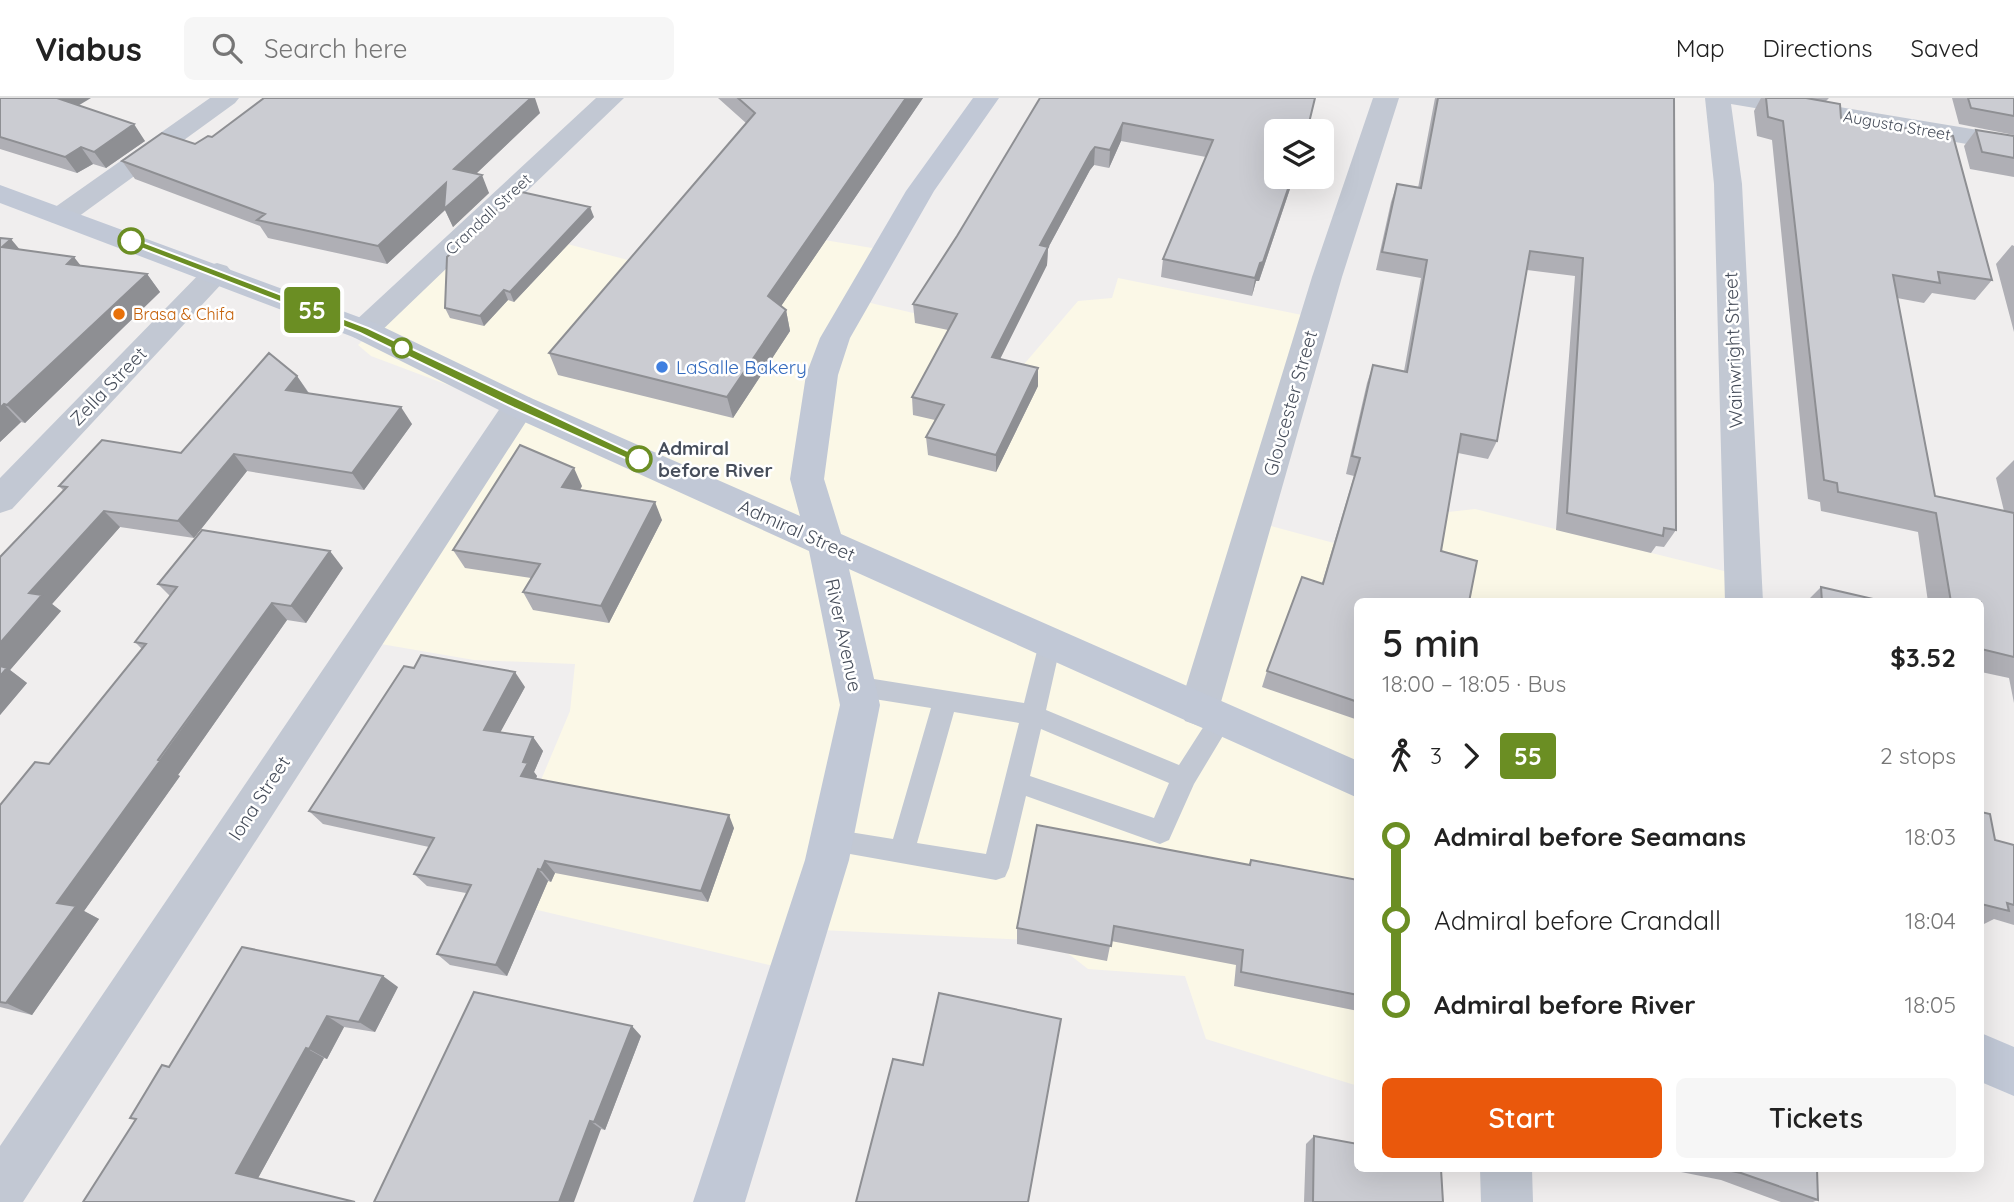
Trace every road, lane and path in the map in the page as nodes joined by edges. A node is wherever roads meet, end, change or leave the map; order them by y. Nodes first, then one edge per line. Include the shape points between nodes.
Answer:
1 (226, 98) edge
2 (611, 98) edge
3 (986, 98) edge
4 (1386, 98) edge
5 (1717, 98) edge
6 (1739, 98) edge
7 (2014, 144) edge
8 (0, 193) edge
9 (61, 216) junction
10 (217, 272) junction
11 (364, 330) junction
12 (519, 406) junction
13 (0, 500) edge
14 (825, 542) junction
15 (1744, 598) edge
16 (1050, 643) junction
17 (855, 686) junction
18 (945, 701) junction
19 (1210, 714) junction
20 (1033, 715) junction
21 (1184, 778) junction
22 (1354, 778) edge
23 (1017, 782) junction
24 (831, 841) junction
25 (902, 853) junction
26 (1984, 1058) edge
27 (2014, 1072) edge
28 (1506, 1172) edge
29 (0, 1191) edge
30 (719, 1202) edge
31 (1507, 1202) edge

1 - 9 street
2 - 11 street, Crandall Street
3 - 14 main road, River Avenue via 920,191 835,338 822,375 807,479
4 - 19 street, Gloucester Street via 1327,277
5 - 15 street, Wainwright Street via 1728,184
6 - 7 street, Augusta Street
8 - 9 main road, Admiral Street
9 - 10 main road, Admiral Street
10 - 11 main road, Admiral Street
10 - 13 street, Zella Street
11 - 12 main road, Admiral Street
12 - 14 main road, Admiral Street
12 - 29 street, Iona Street
14 - 16 main road, Admiral Street
14 - 17 main road, River Avenue
16 - 19 main road, Admiral Street
16 - 20 lane
17 - 18 lane
17 - 24 main road, River Avenue via 860,705
18 - 20 lane
18 - 25 lane
19 - 21 lane
19 - 22 main road, Admiral Street
20 - 21 lane
20 - 23 lane
21 - 23 lane via 1160,832
23 - 25 lane via 996,868
24 - 25 lane
24 - 30 main road, River Avenue
26 - 27 main road
28 - 31 street

